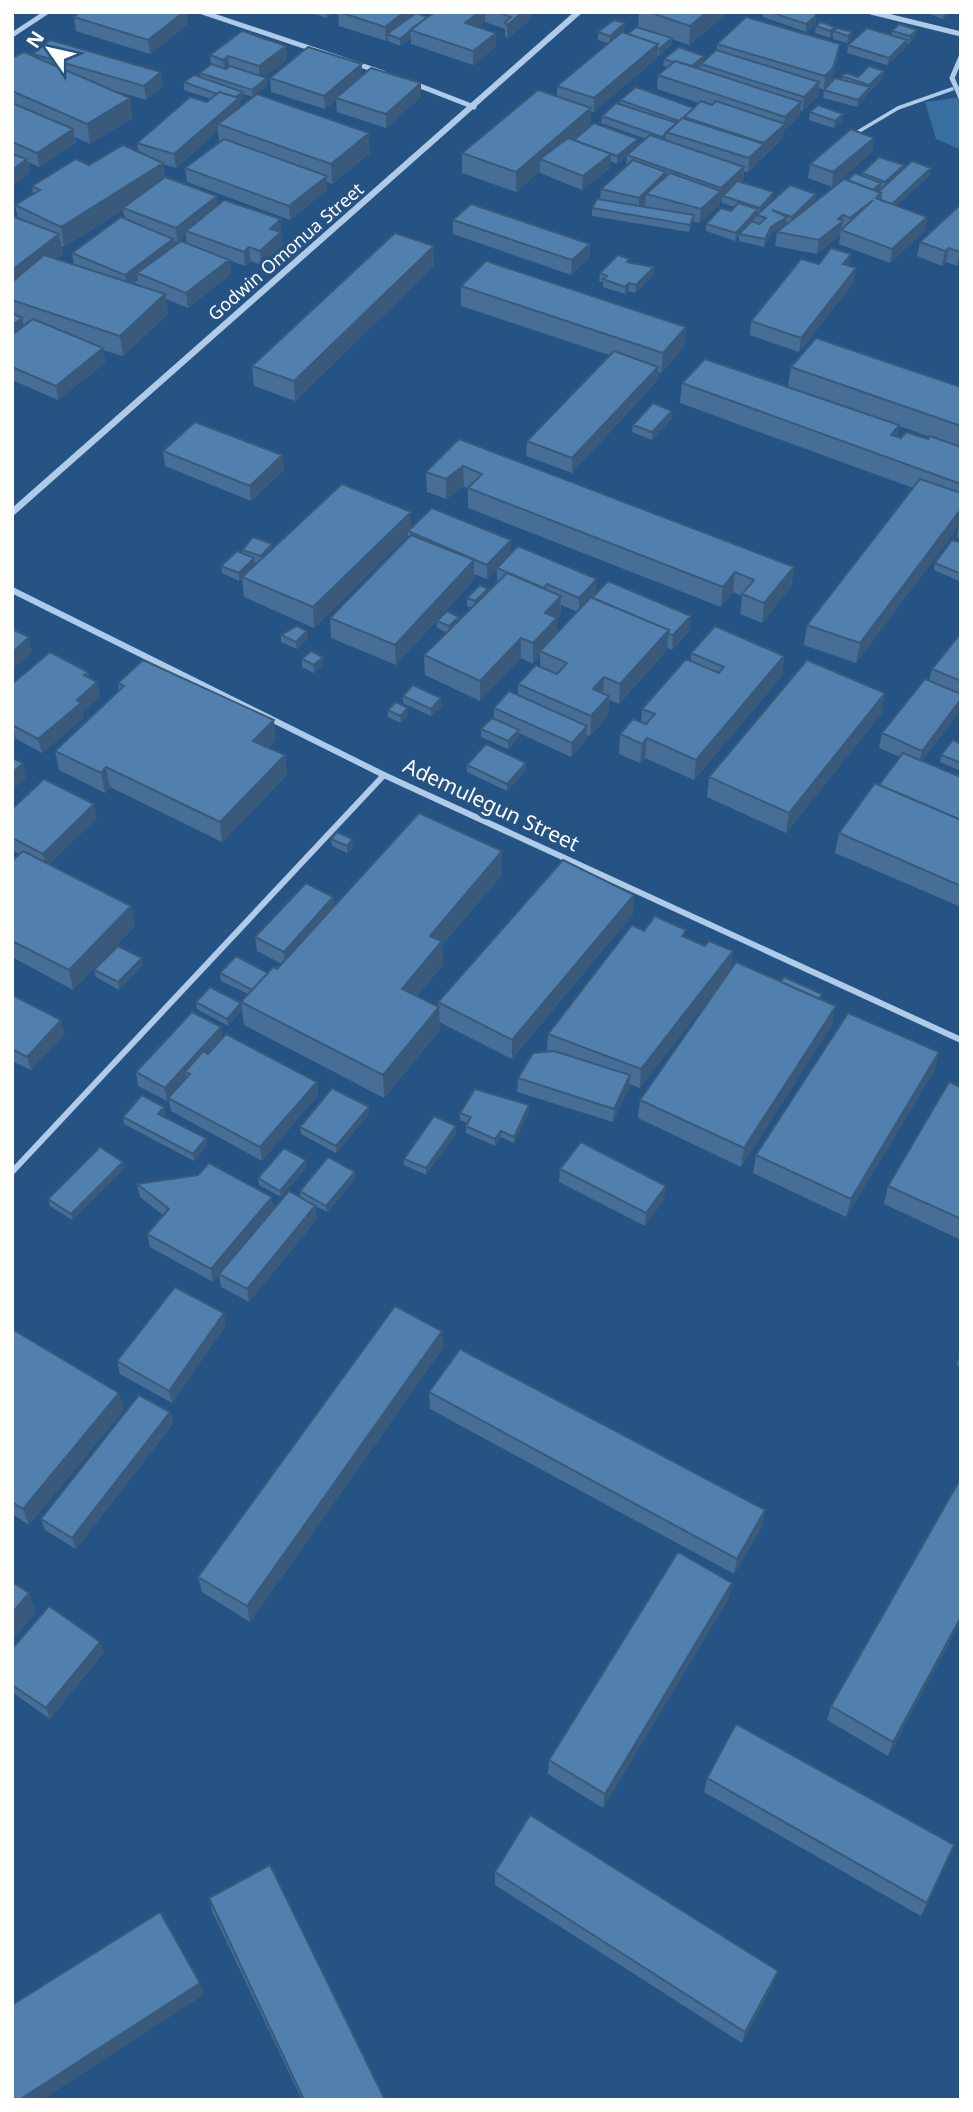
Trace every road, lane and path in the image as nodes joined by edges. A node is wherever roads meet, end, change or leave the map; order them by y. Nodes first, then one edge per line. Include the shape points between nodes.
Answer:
1 (47, 12) edge
2 (202, 12) edge
3 (579, 12) edge
4 (871, 12) edge
5 (961, 34) edge
6 (12, 35) edge
7 (961, 57) edge
8 (388, 74) edge
9 (412, 83) edge
10 (952, 89) junction
11 (961, 98) edge
12 (474, 107) junction
13 (847, 139) edge
14 (12, 514) edge
15 (12, 590) edge
16 (384, 775) junction
17 (961, 1040) edge
18 (12, 1172) edge

1 - 6 street
2 - 8 street
3 - 12 street, Godwin Omonua Street
4 - 5 street
7 - 10 street via 950,76
9 - 12 street
10 - 11 street
10 - 13 lane via 877,117
12 - 14 street, Godwin Omonua Street
15 - 16 street, Ademulegun Street
16 - 17 street, Ademulegun Street
16 - 18 street

